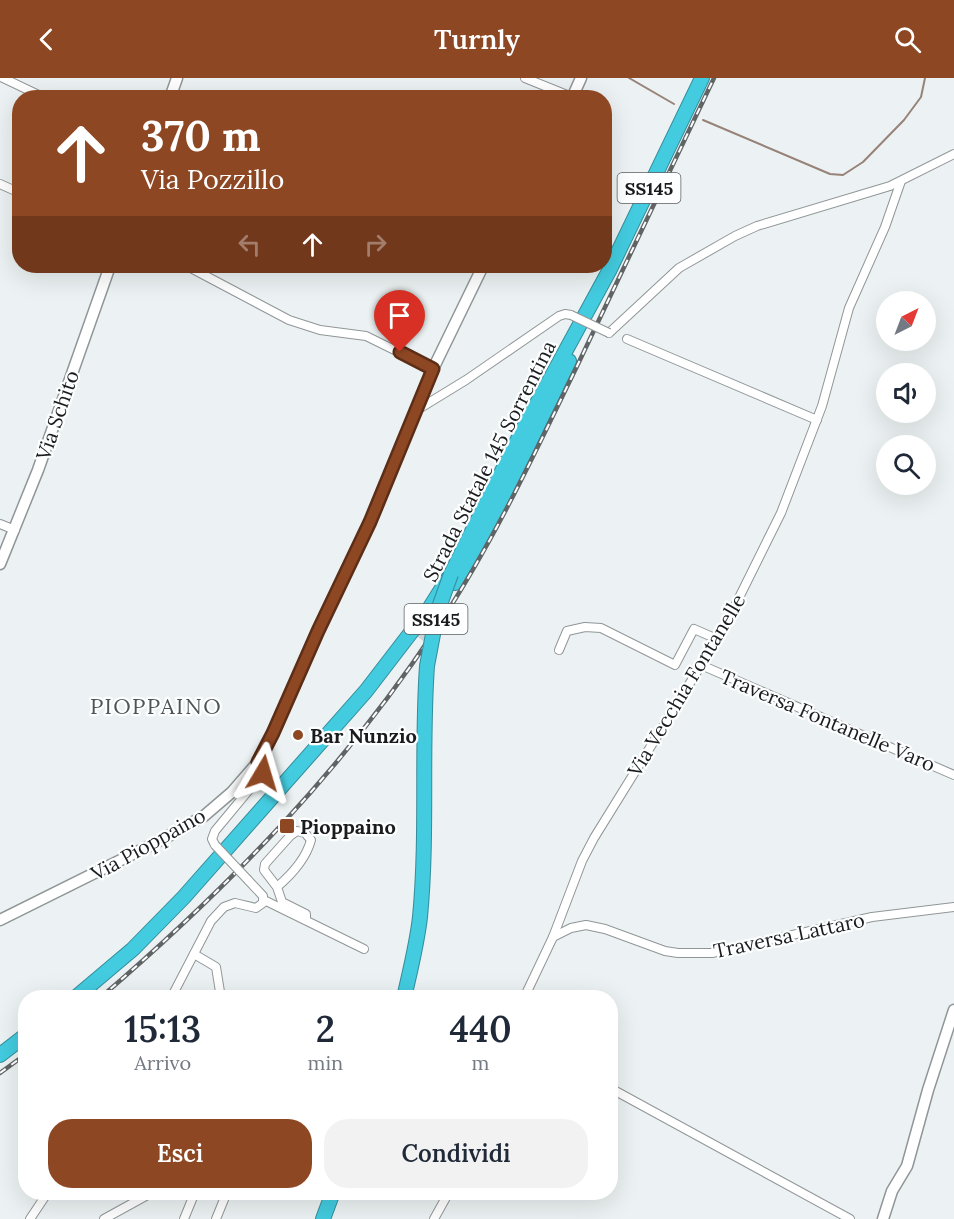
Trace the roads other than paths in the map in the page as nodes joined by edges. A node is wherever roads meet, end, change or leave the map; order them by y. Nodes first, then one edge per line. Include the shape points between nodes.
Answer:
1 (3, 78) edge
2 (525, 78) edge
3 (702, 78) edge
4 (28, 90) edge
5 (555, 90) edge
6 (954, 154) edge
7 (901, 181) junction
8 (612, 263) edge
9 (107, 273) edge
10 (200, 273) edge
11 (480, 273) edge
12 (607, 273) edge
13 (595, 298) junction
14 (627, 339) dead end
15 (433, 369) junction
16 (417, 410) junction
17 (817, 420) junction
18 (0, 524) edge
19 (15, 530) junction
20 (0, 564) edge
21 (453, 578) junction
22 (418, 637) tunnel mouth
23 (717, 639) junction
24 (559, 650) dead end
25 (701, 665) junction
26 (258, 762) junction
27 (954, 775) edge
28 (273, 796) junction
29 (277, 887) junction
30 (264, 900) junction
31 (954, 907) edge
32 (0, 920) edge
33 (306, 920) junction
34 (553, 937) junction
35 (364, 949) dead end
36 (194, 954) junction
37 (85, 990) edge
38 (175, 990) edge
39 (220, 990) edge
40 (406, 990) edge
41 (528, 990) edge
42 (954, 1011) edge
43 (18, 1041) edge
44 (0, 1055) edge
45 (618, 1092) edge
46 (43, 1200) edge
47 (138, 1200) edge
48 (192, 1200) edge
49 (224, 1200) edge
50 (330, 1200) edge
51 (445, 1200) edge
52 (30, 1219) edge
53 (104, 1219) edge
54 (184, 1219) edge
55 (216, 1219) edge
56 (323, 1219) edge
57 (434, 1219) edge
58 (850, 1219) edge
59 (883, 1219) edge

1 - 4 street
2 - 5 street
3 - 8 highway, Strada Statale 145 Sorrentina / SS145
6 - 7 street
7 - 16 street, bridge via 735,236 679,268 609,333 572,315 559,316
7 - 17 street, Via Vecchia Fontanelle via 849,308
9 - 19 main road, Via Schito
10 - 15 street via 289,320 320,330 366,336
11 - 15 main road, Via Pioppaino
12 - 13 highway, Strada Statale 145 Sorrentina / SS145
13 - 21 highway, Strada Statale 145 Sorrentina / SS145 via 477,520
13 - 21 highway via 580,339 483,537
14 - 17 street
15 - 16 main road, Via Pioppaino
16 - 26 main road, Via Pioppaino via 370,522
17 - 23 street, Via Vecchia Fontanelle via 781,513
18 - 19 street
19 - 20 main road, Via Schito
21 - 28 highway, bridge via 388,664
21 - 40 highway, Strada Statale 145 Sorrentina / SS145, bridge via 437,613 427,666 420,920
22 - 28 highway via 332,742
23 - 24 street via 694,629 675,665 597,627 567,631
23 - 25 street, Via Vecchia Fontanelle
25 - 27 street, Traversa Fontanelle Varo
25 - 34 street, Via Vecchia Fontanelle via 594,838
26 - 30 street, bridge via 263,773 212,839
26 - 32 main road, Via Pioppaino via 204,816
28 - 37 highway via 161,923
29 - 29 street via 309,848 311,840 305,833 297,831 290,836 265,864 264,870
29 - 33 street via 282,902 306,914
30 - 33 street
30 - 36 street via 256,908 236,903 224,907 211,921
31 - 34 street, Traversa Lattaro via 872,917 712,953 665,951 586,925
33 - 35 street
34 - 41 street
36 - 38 street
36 - 39 street via 216,966
42 - 59 main road via 907,1166 892,1191
43 - 44 highway
45 - 58 street
46 - 52 street
47 - 53 street
48 - 54 street
49 - 55 street
50 - 56 highway
51 - 57 street

